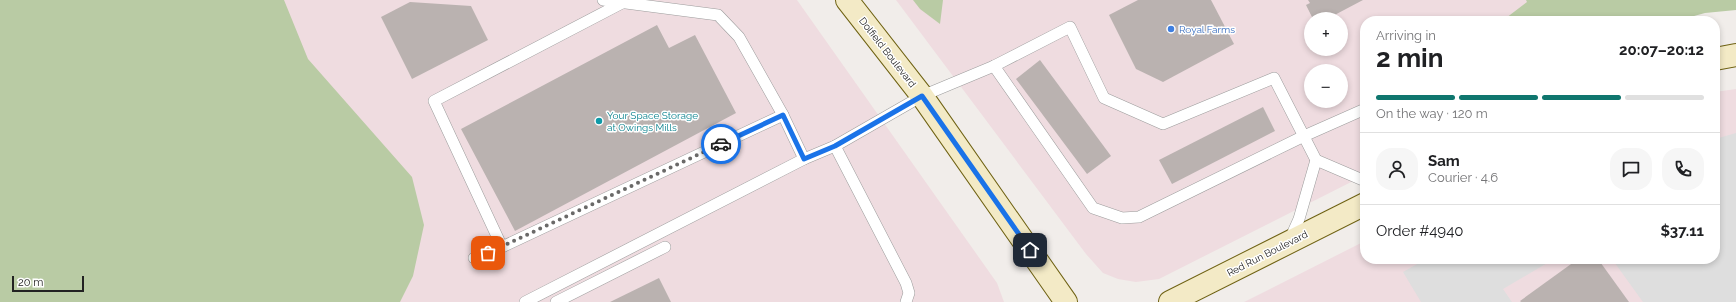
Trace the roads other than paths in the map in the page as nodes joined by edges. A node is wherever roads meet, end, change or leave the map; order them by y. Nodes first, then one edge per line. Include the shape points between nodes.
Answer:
1 (603, 0) edge
2 (847, 0) edge
3 (622, 2) junction
4 (1736, 55) edge
5 (1720, 57) edge
6 (994, 66) junction
7 (922, 96) junction
8 (1360, 111) edge
9 (783, 115) junction
10 (1304, 136) junction
11 (835, 146) junction
12 (804, 159) junction
13 (1316, 160) junction
14 (1360, 179) edge
15 (1360, 206) edge
16 (1289, 241) junction
17 (502, 247) junction
18 (665, 247) dead end
19 (474, 258) dead end
20 (525, 302) edge
21 (556, 302) edge
22 (906, 302) edge
23 (1066, 302) edge
24 (1170, 302) edge

1 - 3 lane
2 - 7 main road, Dolfield Boulevard
3 - 9 lane via 718,16 739,37
3 - 17 lane via 434,100
4 - 5 main road
6 - 7 lane
6 - 10 lane via 1093,208 1122,218 1139,217
6 - 10 lane via 1070,27 1104,98 1163,124 1274,78
7 - 11 lane
7 - 23 main road, Dolfield Boulevard
8 - 10 lane
9 - 12 lane
9 - 17 lane
10 - 13 lane
11 - 12 lane
11 - 22 lane via 906,283 909,293
12 - 20 lane
13 - 14 lane
13 - 16 lane via 1299,219
15 - 16 main road, Red Run Boulevard
16 - 24 main road, Red Run Boulevard
17 - 19 lane
18 - 21 lane

